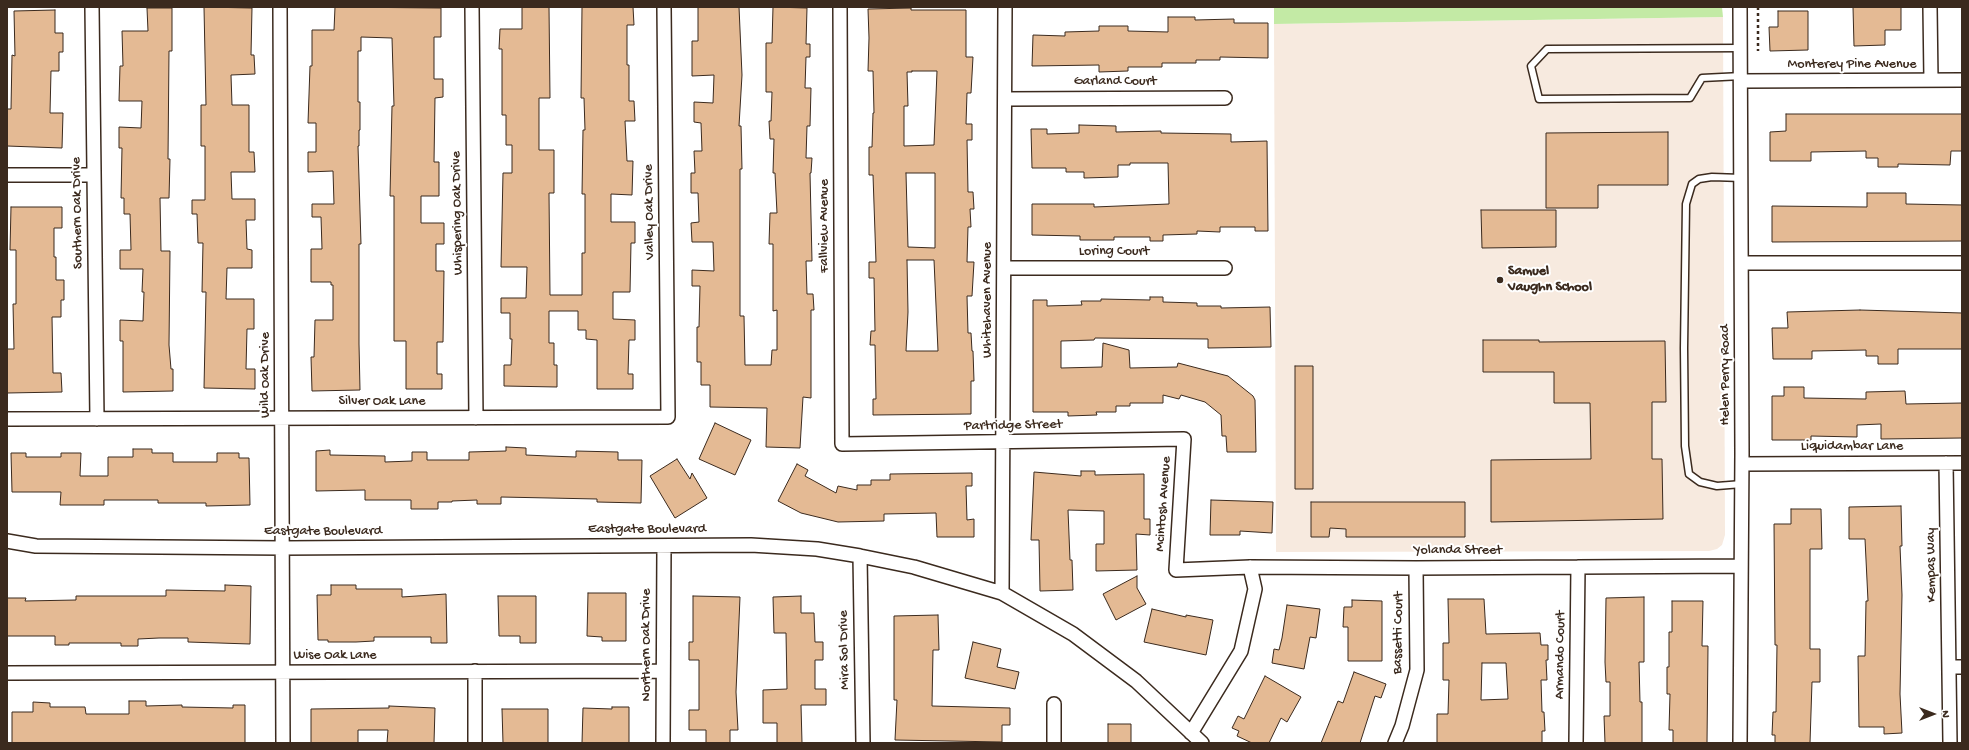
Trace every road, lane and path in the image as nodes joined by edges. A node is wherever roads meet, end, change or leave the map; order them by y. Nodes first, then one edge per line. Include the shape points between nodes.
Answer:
1 (92, 7) edge
2 (280, 7) edge
3 (472, 7) edge
4 (664, 7) edge
5 (840, 7) edge
6 (1005, 7) edge
7 (1740, 7) edge
8 (1758, 7) edge
9 (1930, 7) edge
10 (1741, 48) junction
11 (1758, 51) dead end
12 (1742, 79) junction
13 (1931, 80) junction
14 (1962, 80) edge
15 (1225, 98) dead end
16 (1005, 99) junction
17 (94, 175) junction
18 (7, 176) edge
19 (1742, 178) junction
20 (1742, 263) junction
21 (1962, 263) edge
22 (1004, 268) junction
23 (1225, 268) dead end
24 (668, 417) joint
25 (282, 418) junction
26 (476, 418) junction
27 (7, 419) edge
28 (96, 419) junction
29 (1184, 439) joint
30 (1003, 442) junction
31 (842, 444) joint
32 (1946, 463) junction
33 (1962, 463) edge
34 (1742, 464) junction
35 (1742, 484) junction
36 (7, 541) edge
37 (36, 546) junction
38 (664, 546) junction
39 (283, 548) junction
40 (7, 550) edge
41 (860, 556) junction
42 (1740, 566) junction
43 (1250, 567) junction
44 (1578, 567) junction
45 (1416, 568) junction
46 (1176, 570) joint
47 (1002, 593) junction
48 (1949, 667) junction
49 (1962, 667) edge
50 (475, 671) junction
51 (662, 671) junction
52 (283, 672) junction
53 (7, 673) edge
54 (1054, 704) dead end
55 (1191, 733) junction
56 (283, 743) edge
57 (475, 743) edge
58 (663, 743) edge
59 (863, 743) edge
60 (1054, 743) edge
61 (1202, 743) edge
62 (1395, 743) edge
63 (1576, 743) edge
64 (1740, 743) edge
65 (1950, 743) edge

1 - 17 street, Southern Oak Drive
2 - 25 street, Wild Oak Drive
3 - 26 street, Whispering Oak Drive
4 - 24 street, Valley Oak Drive
5 - 31 street, Fallview Avenue
6 - 16 street, Whitehaven Avenue
7 - 10 street, Helen Perry Road
8 - 11 path
9 - 13 street
10 - 12 street, Helen Perry Road
10 - 12 lane via 1547,49 1532,66 1539,99 1690,98 1702,78
12 - 13 street, Monterey Pine Avenue
12 - 19 street, Helen Perry Road
13 - 14 street, Monterey Pine Avenue
15 - 16 street, Garland Court
16 - 22 street, Whitehaven Avenue
17 - 18 street
17 - 28 street, Southern Oak Drive
19 - 20 street, Helen Perry Road
19 - 35 lane via 1712,177 1699,179 1692,184 1686,204 1684,348 1685,446 1690,474 1700,482 1717,486
20 - 21 street
20 - 34 street, Helen Perry Road
22 - 23 street, Loring Court
22 - 30 street, Whitehaven Avenue
24 - 26 street, Silver Oak Lane
25 - 26 street, Silver Oak Lane
25 - 28 street, Silver Oak Lane
25 - 39 street, Wild Oak Drive
27 - 28 street, Silver Oak Lane
29 - 30 street, Partridge Street
29 - 46 street, Mcintosh Avenue
30 - 31 street, Partridge Street
30 - 47 street, Whitehaven Avenue
32 - 33 street, Liquidambar Lane
32 - 34 street, Liquidambar Lane
32 - 48 street, Kempas Way
34 - 35 street, Helen Perry Road
35 - 42 street, Helen Perry Road
36 - 37 street, Eastgate Boulevard
37 - 39 street, Eastgate Boulevard
37 - 40 street, Eastgate Boulevard
38 - 39 street, Eastgate Boulevard
38 - 41 street, Eastgate Boulevard via 777,546
38 - 51 street, Northern Oak Drive
39 - 52 street, Wild Oak Drive
41 - 47 street, Eastgate Boulevard via 914,567
41 - 59 street, Mira Sol Drive
42 - 44 street, Yolanda Street
42 - 64 street, Helen Perry Road
43 - 45 street, Yolanda Street
43 - 46 street, Yolanda Street
43 - 55 street via 1255,589 1241,651
44 - 45 street, Yolanda Street
44 - 63 street, Armando Court
45 - 62 street, Bassetti Court via 1417,670
47 - 55 street, Eastgate Boulevard via 1073,634 1130,676
48 - 49 street
48 - 65 street, Kempas Way
50 - 51 street, Wise Oak Lane
50 - 52 street, Wise Oak Lane
50 - 57 street
51 - 58 street, Northern Oak Drive
52 - 53 street, Wise Oak Lane
52 - 56 street, Wild Oak Drive
54 - 60 street
55 - 61 street, Eastgate Boulevard

